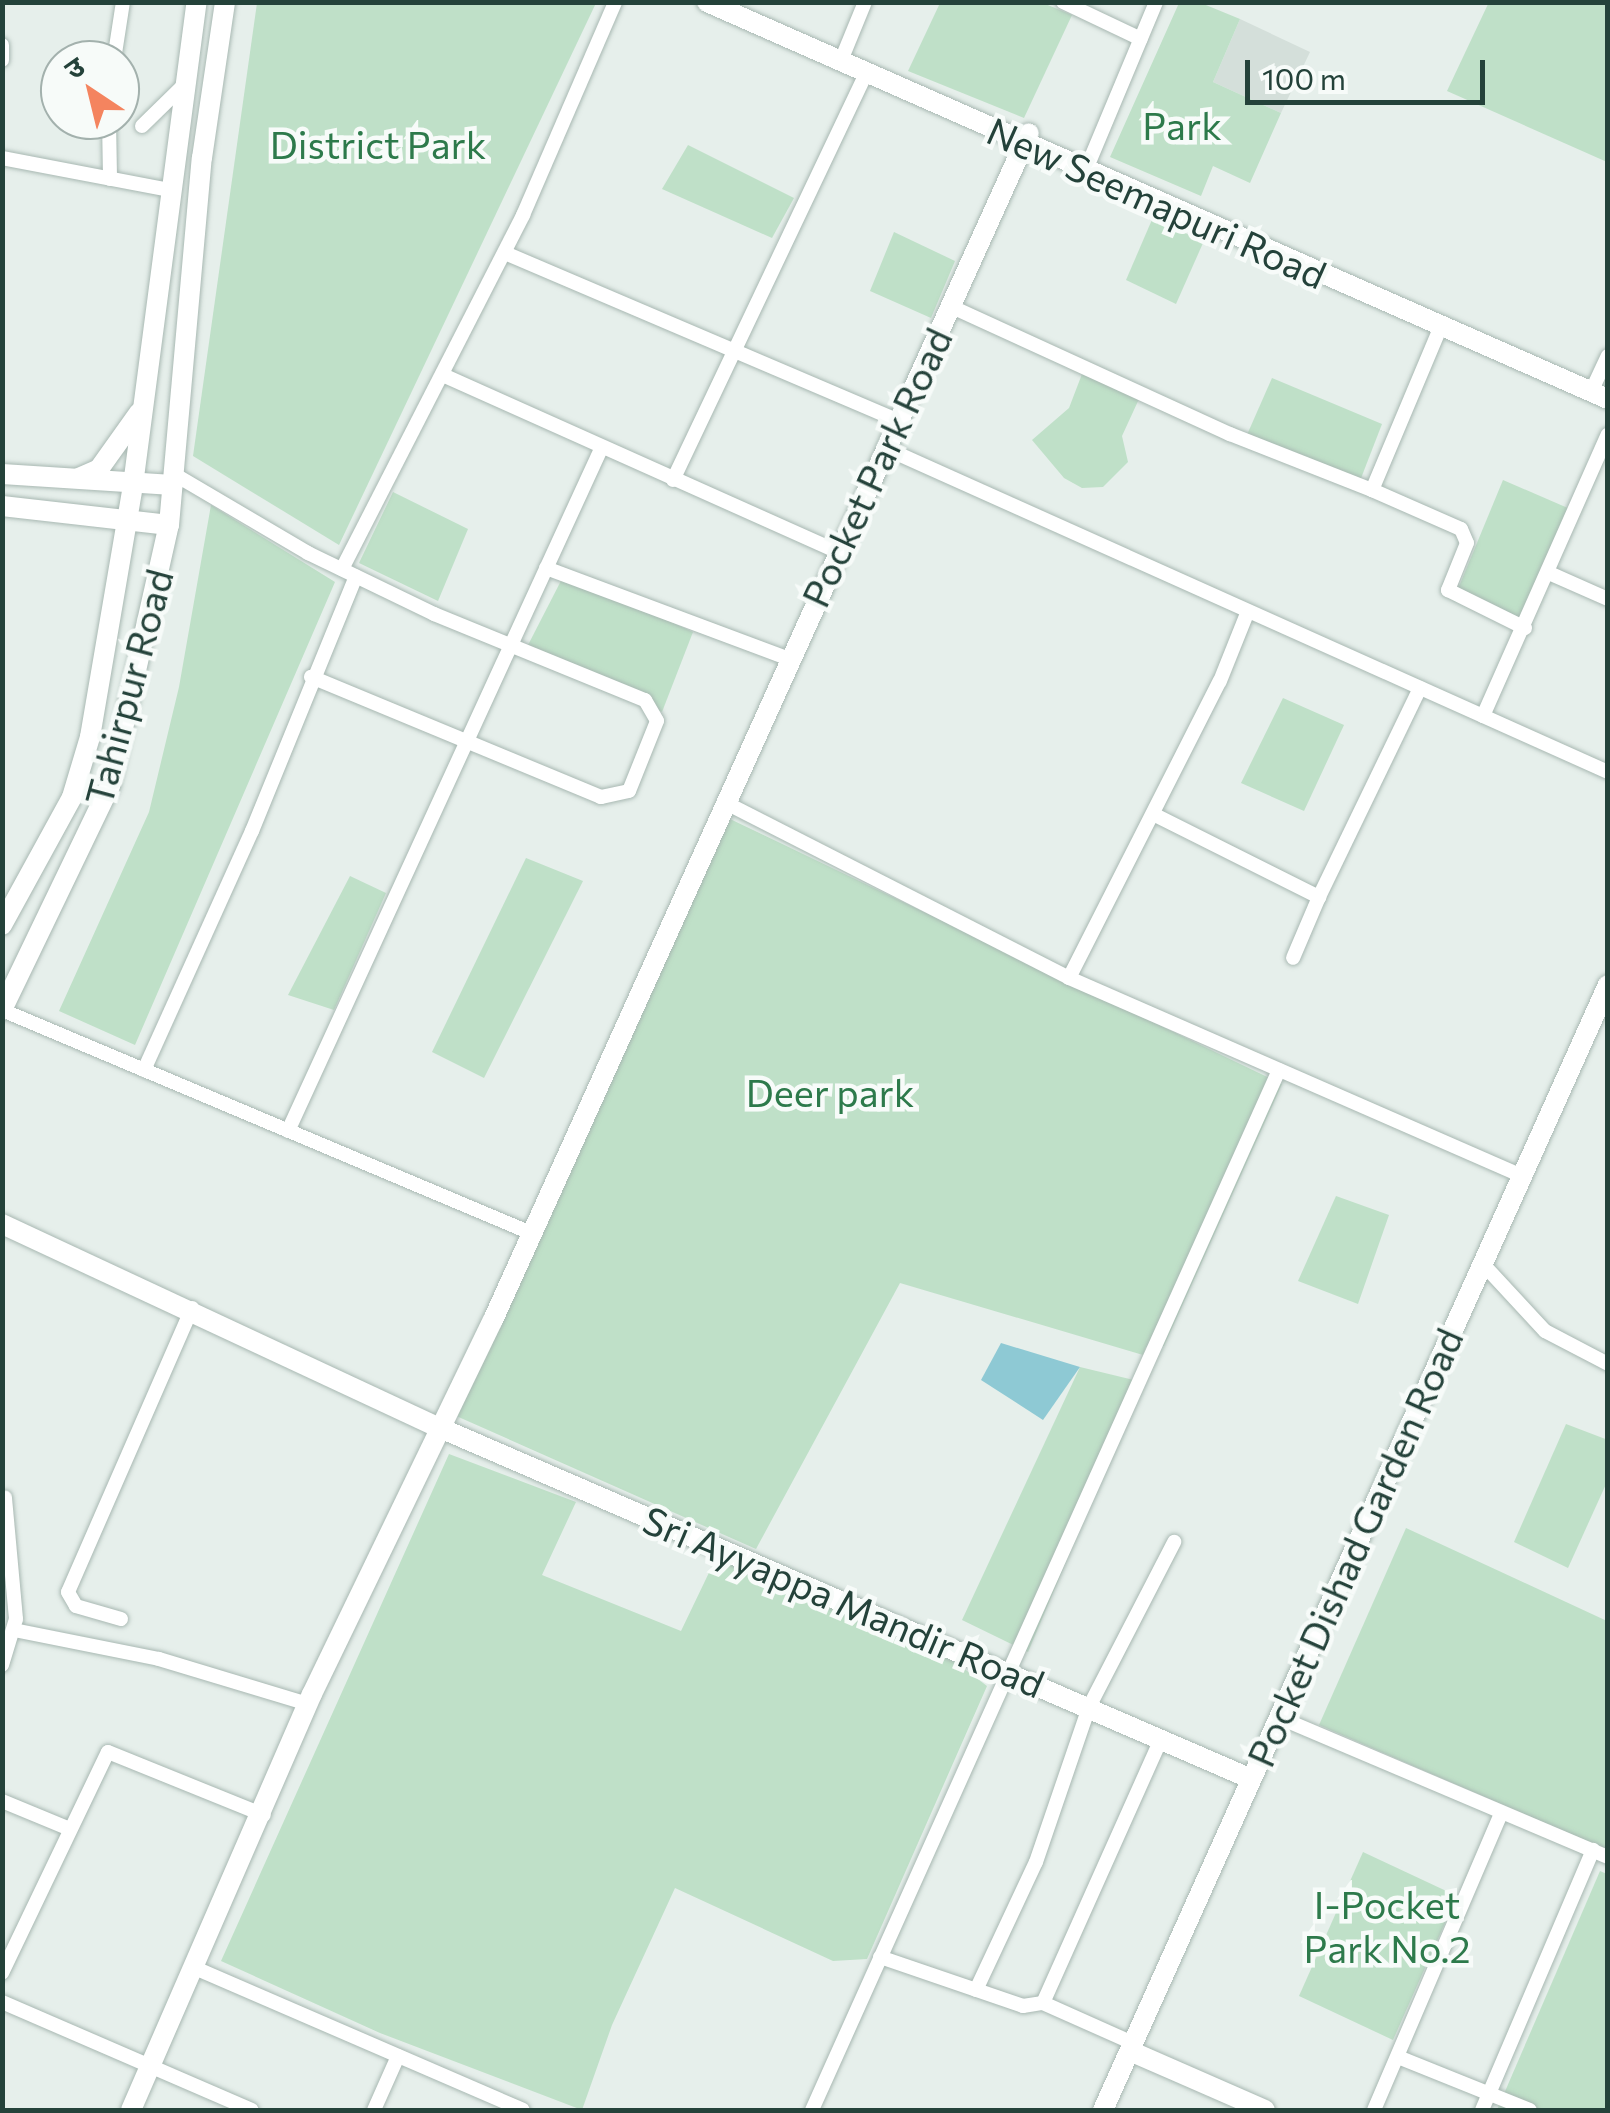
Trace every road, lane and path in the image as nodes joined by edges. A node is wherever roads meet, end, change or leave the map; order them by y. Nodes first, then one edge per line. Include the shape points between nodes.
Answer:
1 (123, 2) edge
2 (196, 2) edge
3 (225, 2) edge
4 (615, 2) edge
5 (708, 2) edge
6 (734, 2) edge
7 (866, 2) edge
8 (1063, 2) edge
9 (1156, 2) edge
10 (1083, 8) edge
11 (1141, 39) junction
12 (117, 40) edge
13 (2, 45) edge
14 (843, 58) junction
15 (2, 60) edge
16 (866, 74) junction
17 (184, 84) junction
18 (142, 126) dead end
19 (1026, 138) junction
20 (110, 140) edge
21 (2, 158) edge
22 (1090, 160) junction
23 (110, 179) junction
24 (169, 190) junction
25 (505, 253) junction
26 (950, 306) junction
27 (1441, 326) junction
28 (732, 349) junction
29 (1608, 356) edge
30 (445, 376) junction
31 (1600, 392) edge
32 (142, 408) junction
33 (898, 421) junction
34 (1608, 434) edge
35 (886, 448) junction
36 (601, 449) junction
37 (2, 474) edge
38 (77, 479) junction
39 (173, 480) junction
40 (673, 480) junction
41 (133, 485) junction
42 (1372, 490) junction
43 (2, 506) edge
44 (126, 520) junction
45 (169, 525) junction
46 (838, 552) junction
47 (546, 568) junction
48 (349, 572) junction
49 (1549, 573) junction
50 (1608, 600) edge
51 (1248, 611) junction
52 (1525, 628) junction
53 (506, 644) junction
54 (787, 658) junction
55 (310, 677) junction
56 (1420, 688) junction
57 (1483, 716) junction
58 (467, 743) junction
59 (1608, 772) edge
60 (724, 802) junction
61 (1154, 814) junction
62 (1319, 896) junction
63 (2, 925) edge
64 (1294, 958) dead end
65 (1069, 978) junction
66 (1608, 985) edge
67 (2, 1010) edge
68 (144, 1070) junction
69 (1279, 1070) junction
70 (288, 1131) junction
71 (1522, 1176) junction
72 (2, 1224) edge
73 (531, 1233) junction
74 (1482, 1263) junction
75 (192, 1308) junction
76 (1608, 1364) edge
77 (438, 1427) junction
78 (4, 1497) edge
79 (1174, 1542) dead end
80 (122, 1619) dead end
81 (14, 1630) junction
82 (2, 1666) edge
83 (1008, 1671) junction
84 (308, 1704) junction
85 (1089, 1707) junction
86 (1278, 1717) junction
87 (1160, 1739) junction
88 (1249, 1778) junction
89 (2, 1802) edge
90 (1501, 1814) junction
91 (264, 1815) junction
92 (70, 1829) junction
93 (1593, 1850) junction
94 (1608, 1858) edge
95 (880, 1957) junction
96 (195, 1968) junction
97 (2, 1974) edge
98 (976, 1990) junction
99 (2, 2002) edge
100 (1044, 2003) junction
101 (1131, 2047) junction
102 (398, 2056) junction
103 (1398, 2057) junction
104 (152, 2063) junction
105 (1488, 2094) junction
106 (131, 2110) edge
107 (252, 2110) edge
108 (374, 2110) edge
109 (524, 2110) edge
110 (812, 2110) edge
111 (1103, 2110) edge
112 (1265, 2110) edge
113 (1374, 2110) edge
114 (1482, 2110) edge
115 (1530, 2110) edge

1 - 12 street
2 - 17 street, Tahirpur Road
3 - 39 street, Tahirpur Road via 202,158
4 - 25 street
5 - 14 street, New Seemapuri Road
6 - 14 street, New Seemapuri Road
7 - 14 street
8 - 10 street
9 - 11 street
10 - 11 street
11 - 22 street
13 - 15 street
14 - 16 street, New Seemapuri Road
14 - 19 street, New Seemapuri Road
16 - 19 street, New Seemapuri Road
16 - 28 street via 819,185
17 - 18 street
17 - 24 street, Tahirpur Road
19 - 22 street, New Seemapuri Road
19 - 26 street, Pocket Park Road
19 - 27 street, New Seemapuri Road
20 - 23 street
21 - 23 street
22 - 31 street, New Seemapuri Road
23 - 24 street
24 - 32 street, Tahirpur Road
25 - 28 street
25 - 30 street
26 - 33 street, Pocket Park Road
26 - 42 street via 1230,434
27 - 31 street, New Seemapuri Road
27 - 42 street
28 - 33 street
28 - 40 street
29 - 31 street
30 - 36 street
30 - 48 street
32 - 38 street via 99,469
32 - 41 street, Tahirpur Road
33 - 35 street, Pocket Park Road
34 - 49 street
35 - 46 street, Pocket Park Road
35 - 51 street
36 - 40 street
36 - 47 street
37 - 38 street
38 - 41 street
39 - 41 street
39 - 45 street, Tahirpur Road
39 - 48 street
40 - 46 street
41 - 44 street, Tahirpur Road
42 - 52 street via 1461,529 1467,543 1448,590
43 - 44 street
44 - 45 street
44 - 63 street, Tahirpur Road via 90,737 72,798
45 - 67 street, Tahirpur Road via 110,786
46 - 54 street, Pocket Park Road
47 - 53 street
47 - 54 street
48 - 53 street
48 - 55 street
49 - 50 street
49 - 52 street
51 - 56 street
51 - 61 street
52 - 57 street
53 - 58 street
53 - 58 street via 653,705 658,721 636,782 629,791 601,797
54 - 60 street, Pocket Park Road
55 - 58 street
55 - 68 street via 252,831
56 - 57 street
56 - 62 street
57 - 59 street
58 - 70 street
60 - 65 street
60 - 73 street, Pocket Park Road
61 - 62 street
61 - 65 street
62 - 64 street
65 - 69 street
66 - 71 street, Pocket Dishad Garden Road
67 - 68 street
68 - 70 street
69 - 71 street
69 - 83 street
70 - 73 street
71 - 74 street, Pocket Dishad Garden Road
72 - 75 street, Sri Ayyappa Mandir Road
73 - 77 street, Pocket Park Road
74 - 76 street via 1545,1331
74 - 86 street, Pocket Dishad Garden Road
75 - 77 street, Sri Ayyappa Mandir Road
75 - 80 street via 68,1592 76,1606
77 - 83 street, Sri Ayyappa Mandir Road
77 - 84 street, Pocket Park Road
78 - 81 street
79 - 85 street
81 - 82 street
81 - 84 street via 159,1659
83 - 85 street, Sri Ayyappa Mandir Road
83 - 95 street
84 - 91 street, Pocket Park Road
85 - 87 street, Sri Ayyappa Mandir Road
85 - 98 street via 1036,1862
86 - 88 street, Pocket Dishad Garden Road
86 - 90 street
87 - 88 street, Sri Ayyappa Mandir Road
87 - 100 street
88 - 101 street, Pocket Dishad Garden Road
89 - 92 street
90 - 93 street
90 - 103 street
91 - 92 street via 108,1752
91 - 96 street, Pocket Park Road
92 - 97 street
93 - 94 street
93 - 105 street
95 - 98 street
95 - 110 street
96 - 102 street
96 - 104 street, Pocket Park Road
98 - 100 street via 1032,2008
99 - 104 street
100 - 101 street
101 - 111 street, Pocket Dishad Garden Road
101 - 112 street
102 - 108 street
102 - 109 street
103 - 105 street
103 - 113 street
104 - 106 street, Pocket Park Road
104 - 107 street
105 - 114 street
105 - 115 street

